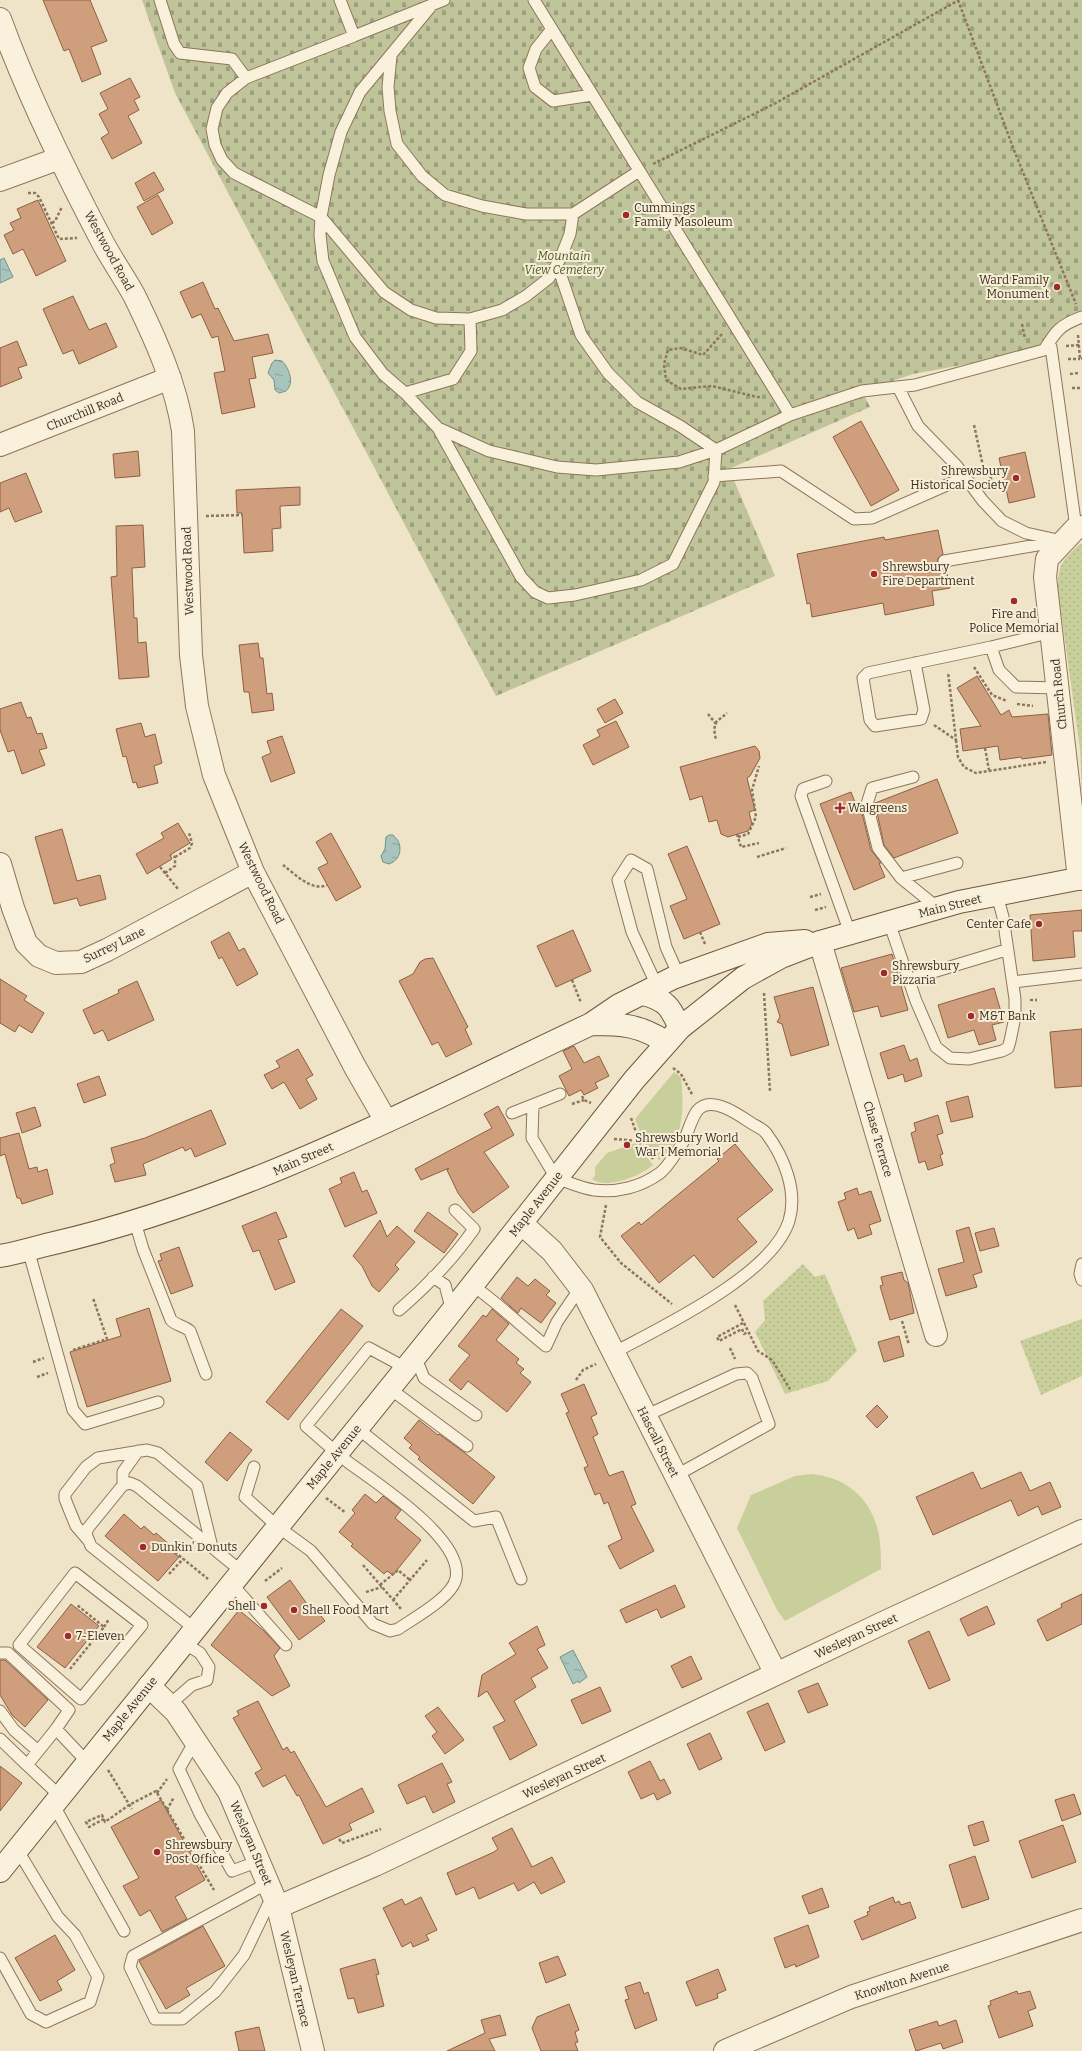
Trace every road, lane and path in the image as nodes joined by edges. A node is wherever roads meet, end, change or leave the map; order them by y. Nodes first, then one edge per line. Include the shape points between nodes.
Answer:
1 (160, 0) edge
2 (340, 0) edge
3 (444, 0) edge
4 (534, 0) edge
5 (959, 0) edge
6 (432, 5) junction
7 (0, 19) edge
8 (552, 30) junction
9 (354, 36) junction
10 (391, 56) junction
11 (246, 78) junction
12 (592, 95) junction
13 (60, 158) junction
14 (639, 171) junction
15 (0, 180) edge
16 (25, 193) dead end
17 (573, 214) junction
18 (321, 217) junction
19 (59, 239) dead end
20 (557, 264) junction
21 (1081, 314) edge
22 (470, 319) junction
23 (732, 322) junction
24 (1078, 329) dead end
25 (1044, 350) junction
26 (1082, 358) edge
27 (170, 378) junction
28 (898, 387) junction
29 (405, 393) junction
30 (776, 393) junction
31 (790, 415) junction
32 (974, 426) dead end
33 (438, 428) junction
34 (0, 445) edge
35 (716, 450) junction
36 (714, 476) junction
37 (965, 476) junction
38 (1004, 482) dead end
39 (242, 515) dead end
40 (186, 516) junction
41 (1073, 532) edge
42 (944, 560) dead end
43 (1052, 632) junction
44 (991, 648) junction
45 (915, 663) junction
46 (967, 666) dead end
47 (954, 669) dead end
48 (1059, 695) junction
49 (1033, 706) dead end
50 (727, 713) dead end
51 (708, 714) dead end
52 (922, 716) junction
53 (715, 723) junction
54 (716, 740) dead end
55 (956, 740) junction
56 (985, 748) dead end
57 (1066, 760) junction
58 (759, 766) dead end
59 (989, 770) junction
60 (913, 777) dead end
61 (826, 781) dead end
62 (189, 833) dead end
63 (759, 843) dead end
64 (786, 848) dead end
65 (170, 855) dead end
66 (175, 857) junction
67 (757, 857) dead end
68 (957, 863) dead end
69 (0, 864) edge
70 (283, 865) dead end
71 (160, 866) dead end
72 (253, 872) junction
73 (901, 878) junction
74 (1080, 878) edge
75 (327, 885) dead end
76 (997, 895) junction
77 (938, 908) junction
78 (889, 922) junction
79 (850, 933) junction
80 (820, 942) junction
81 (1006, 950) junction
82 (1082, 974) edge
83 (680, 976) junction
84 (910, 979) junction
85 (572, 980) dead end
86 (1013, 982) junction
87 (650, 990) junction
88 (764, 993) dead end
89 (581, 1003) dead end
90 (592, 1024) junction
91 (673, 1035) junction
92 (673, 1068) dead end
93 (770, 1091) dead end
94 (560, 1094) dead end
95 (582, 1096) dead end
96 (593, 1104) dead end
97 (534, 1105) junction
98 (700, 1109) junction
99 (512, 1113) dead end
100 (631, 1118) dead end
101 (386, 1121) junction
102 (614, 1139) dead end
103 (640, 1141) junction
104 (656, 1162) dead end
105 (556, 1178) junction
106 (608, 1190) junction
107 (455, 1210) dead end
108 (135, 1222) junction
109 (521, 1223) junction
110 (28, 1249) junction
111 (0, 1256) edge
112 (1082, 1264) edge
113 (434, 1277) junction
114 (1082, 1280) edge
115 (472, 1285) junction
116 (580, 1288) junction
117 (93, 1298) dead end
118 (734, 1305) dead end
119 (399, 1310) dead end
120 (452, 1311) junction
121 (685, 1314) junction
122 (902, 1321) dead end
123 (743, 1323) junction
124 (748, 1332) junction
125 (936, 1335) dead end
126 (909, 1345) dead end
127 (68, 1351) dead end
128 (614, 1355) junction
129 (48, 1356) dead end
130 (33, 1362) dead end
131 (410, 1362) junction
132 (206, 1374) dead end
133 (576, 1380) dead end
134 (389, 1388) junction
135 (790, 1389) dead end
136 (158, 1402) dead end
137 (476, 1415) dead end
138 (645, 1416) junction
139 (357, 1428) junction
140 (467, 1446) dead end
141 (138, 1451) junction
142 (337, 1453) junction
143 (254, 1467) dead end
144 (675, 1476) junction
145 (123, 1484) junction
146 (277, 1526) junction
147 (1082, 1531) edge
148 (88, 1540) junction
149 (212, 1547) junction
150 (171, 1549) dead end
151 (183, 1559) junction
152 (427, 1560) dead end
153 (362, 1565) dead end
154 (282, 1568) dead end
155 (169, 1574) dead end
156 (236, 1577) junction
157 (208, 1579) dead end
158 (521, 1579) dead end
159 (410, 1580) junction
160 (265, 1581) dead end
161 (380, 1585) junction
162 (393, 1600) junction
163 (77, 1605) dead end
164 (410, 1620) junction
165 (189, 1636) junction
166 (286, 1645) dead end
167 (0, 1654) edge
168 (69, 1670) dead end
169 (776, 1674) junction
170 (92, 1685) joint
171 (149, 1686) junction
172 (169, 1705) junction
173 (0, 1711) edge
174 (56, 1729) junction
175 (0, 1739) edge
176 (195, 1741) junction
177 (38, 1751) junction
178 (97, 1764) junction
179 (26, 1765) junction
180 (168, 1776) dead end
181 (157, 1793) junction
182 (57, 1800) junction
183 (130, 1805) junction
184 (132, 1809) dead end
185 (104, 1819) junction
186 (381, 1829) dead end
187 (339, 1839) dead end
188 (18, 1849) junction
189 (259, 1861) junction
190 (1, 1868) edge
191 (214, 1890) dead end
192 (274, 1896) junction
193 (1082, 1920) edge
194 (124, 1931) dead end
195 (0, 1958) edge
196 (313, 2051) edge
197 (725, 2051) edge

1 - 11 lane via 174,44 180,53 232,59
2 - 9 lane
3 - 6 lane
4 - 8 lane
5 - 14 path via 774,104
5 - 21 path via 1014,150
6 - 9 lane
6 - 10 lane
7 - 13 street, Westwood Road
8 - 12 lane
8 - 12 lane via 536,49 529,68 535,87 553,101
9 - 11 lane
10 - 17 lane via 388,87 397,144 422,176 445,194 482,206 526,214
10 - 18 lane via 360,92 341,132
11 - 18 lane via 227,93 217,108 212,129 215,146 234,173
12 - 14 lane
13 - 15 street
13 - 27 street, Westwood Road via 133,295
14 - 17 lane
14 - 23 lane
16 - 19 path via 35,193 40,197
17 - 20 lane via 570,234
18 - 22 lane via 384,292 411,310 436,318
18 - 29 lane via 323,261 355,337 383,374
20 - 22 lane via 549,278 526,296 502,310
20 - 35 lane via 581,334 608,373 637,402
21 - 25 lane via 1058,329
22 - 29 lane via 471,351 453,379
23 - 30 lane
23 - 30 path via 703,355 681,348 668,350 664,364 666,380 681,389 712,386 756,398
24 - 26 path via 1080,359
25 - 28 lane
25 - 41 lane via 1052,347
27 - 34 street, Churchill Road
27 - 40 street, Westwood Road via 183,431
28 - 31 lane via 862,391
28 - 37 lane via 918,426
29 - 33 lane
30 - 31 lane
31 - 35 lane
32 - 38 path via 983,466 995,485
33 - 35 lane via 489,451 557,467 596,470 679,462
33 - 36 lane via 520,577 535,592 548,598 575,595 641,580 673,564 714,482
35 - 36 lane
36 - 37 lane via 781,471 854,519 872,518
37 - 41 lane via 1002,521 1026,532
39 - 40 path
40 - 72 street, Westwood Road via 191,655 197,706 214,775
41 - 42 lane
41 - 43 street, Church Road via 1047,559 1045,591
43 - 44 lane
43 - 48 street, Church Road
44 - 45 lane
44 - 48 lane via 999,670 1016,687
45 - 52 lane via 924,710
45 - 52 lane via 868,672 863,678 870,720 875,726 921,719
46 - 49 path via 973,665 992,695 1013,704
47 - 55 path via 948,670
48 - 57 street, Church Road
50 - 53 path
51 - 53 path
52 - 55 path
53 - 54 path
55 - 59 path via 958,757 964,767 976,773
56 - 59 path
57 - 59 path
57 - 74 street, Church Road
58 - 63 path via 752,790 756,818 748,834 737,835 741,847
60 - 73 lane via 872,788 867,804 878,848
61 - 79 lane via 804,790 801,796
62 - 66 path via 192,842 190,848
64 - 67 path
65 - 66 path
66 - 71 path via 175,866 164,872
68 - 73 lane
69 - 72 street, Surrey Lane via 26,943 39,956 56,963 81,962 107,950
70 - 75 path via 313,886 320,888
72 - 101 street, Westwood Road
73 - 77 lane
74 - 76 street, Main Street
76 - 77 street, Main Street
76 - 81 lane
77 - 78 street, Main Street
78 - 79 street, Main Street
78 - 84 lane
79 - 80 street, Main Street
80 - 83 street, Main Street via 790,941 768,944
80 - 91 street, Main Street via 781,958 743,978
80 - 125 street, Chase Terrace
81 - 84 lane
81 - 86 lane
82 - 86 lane
83 - 87 street, Main Street
83 - 87 lane via 666,947 647,869 631,860 618,880
84 - 86 lane via 916,1001 936,1047 950,1058 969,1059 1008,1048 1015,1017
85 - 89 path
87 - 90 street, Main Street via 619,1005
87 - 91 street via 671,1008
88 - 93 path
90 - 91 street, Main Street via 621,1024
90 - 101 street, Main Street
91 - 105 street, Maple Avenue
92 - 98 path via 682,1074
94 - 97 lane
95 - 96 path via 584,1100
97 - 99 lane
97 - 105 lane via 532,1138
98 - 106 lane via 682,1143 660,1173 635,1186
98 - 121 lane via 723,1106 765,1132 785,1166 792,1203 789,1221 767,1257 722,1292
100 - 103 path
101 - 108 street, Main Street via 265,1176
102 - 103 path
103 - 104 path
105 - 106 lane via 593,1190
105 - 109 street, Maple Avenue
106 - 121 path via 600,1238 621,1262
107 - 113 lane via 474,1229 456,1255
108 - 110 street, Main Street
108 - 132 lane via 171,1320 190,1331
109 - 115 street, Maple Avenue
109 - 116 street, Hascall Street via 552,1251
110 - 111 street, Main Street
110 - 136 lane via 73,1410 85,1424
112 - 114 lane
113 - 119 lane
113 - 120 lane via 445,1285
115 - 116 lane via 494,1300 546,1346
115 - 120 street, Maple Avenue
116 - 128 street, Hascall Street
117 - 127 path via 107,1339
118 - 123 path
120 - 131 street, Maple Avenue
121 - 128 lane
122 - 126 path
123 - 124 path
123 - 124 path via 717,1337 719,1341 742,1329 744,1334
124 - 135 path via 758,1352 772,1360
128 - 133 path via 583,1370
128 - 138 street, Hascall Street
129 - 130 path
131 - 134 street, Maple Avenue
131 - 137 lane via 424,1378
131 - 142 lane via 369,1348 306,1426
134 - 139 street, Maple Avenue
134 - 140 lane
138 - 144 street, Hascall Street
138 - 144 lane via 736,1374 746,1373 752,1378 769,1424
139 - 142 street, Maple Avenue
139 - 158 lane via 474,1521 496,1518
141 - 145 lane via 123,1472
141 - 148 lane via 98,1458 91,1462 65,1494 76,1526
141 - 149 lane via 158,1453 197,1486
142 - 146 street, Maple Avenue
142 - 164 lane via 421,1518 438,1535 454,1558 456,1578 453,1587 448,1594
143 - 146 lane via 245,1497
144 - 169 street, Hascall Street
145 - 148 lane via 88,1528
145 - 149 lane via 137,1486
146 - 156 street, Maple Avenue
146 - 164 lane via 311,1551 373,1624 390,1631 398,1630
147 - 169 street, Wesleyan Street
148 - 165 lane via 91,1546
149 - 156 lane
150 - 151 path
151 - 155 path
151 - 157 path
152 - 159 path
153 - 161 path
154 - 160 path
156 - 165 street, Maple Avenue
156 - 166 lane
159 - 161 path via 398,1570
159 - 162 path
161 - 162 path
162 - 164 path
163 - 168 path via 104,1626
165 - 171 street, Maple Avenue
165 - 172 lane via 210,1667 207,1680 192,1685
167 - 174 lane via 8,1653 69,1710
169 - 192 street, Wesleyan Street via 381,1862
170 - 170 lane via 81,1699 19,1645 75,1573 142,1625
171 - 172 street, Wesleyan Street
171 - 178 street, Maple Avenue
172 - 176 street, Wesleyan Street
173 - 177 lane via 14,1730
174 - 177 lane
174 - 178 lane
175 - 179 lane
176 - 189 street, Wesleyan Street via 228,1792
176 - 189 lane via 179,1769 200,1814 232,1871
177 - 179 lane
178 - 182 street, Maple Avenue
178 - 183 path
179 - 182 lane
180 - 181 path
181 - 183 path via 156,1791
181 - 191 path
182 - 188 street, Maple Avenue
182 - 194 lane
183 - 184 path
183 - 185 path via 105,1822
185 - 185 path via 102,1815 86,1822 89,1827
186 - 187 path via 342,1843
188 - 190 street, Maple Avenue
188 - 195 lane via 58,1917 75,1934 98,1977 90,2002 46,2022 31,2014
189 - 192 street, Wesleyan Street
192 - 192 lane via 133,1956 130,1967 155,2019 182,2019 215,1992 244,1955
192 - 196 street, Wesleyan Terrace
193 - 197 street, Knowlton Avenue via 851,1997

